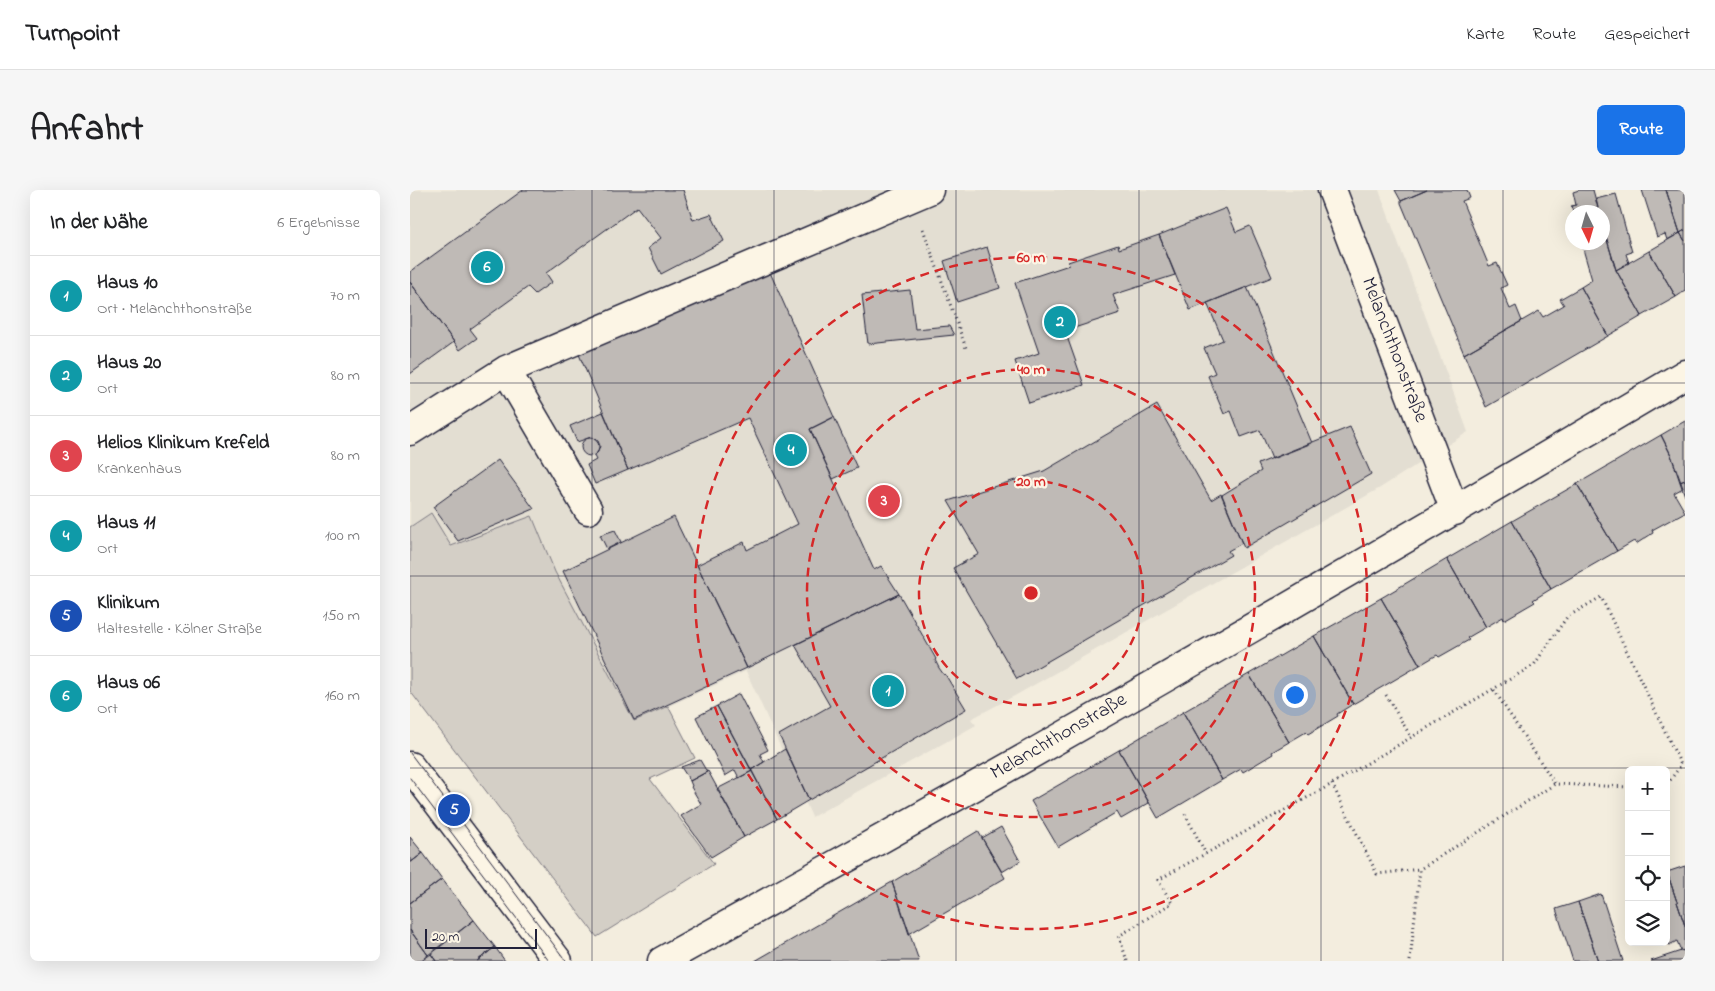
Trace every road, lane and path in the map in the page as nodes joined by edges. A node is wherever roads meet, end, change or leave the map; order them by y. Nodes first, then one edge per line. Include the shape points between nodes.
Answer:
1 (1332, 190) edge
2 (920, 194) edge
3 (966, 348) dead end
4 (506, 370) junction
5 (1685, 374) edge
6 (410, 431) edge
7 (588, 510) dead end
8 (1455, 511) junction
9 (1494, 690) junction
10 (1386, 695) dead end
11 (1411, 737) junction
12 (410, 766) edge
13 (1670, 780) edge
14 (1332, 784) junction
15 (1555, 784) junction
16 (1625, 786) edge
17 (1184, 814) dead end
18 (1206, 854) junction
19 (1420, 869) junction
20 (558, 961) edge
21 (662, 961) edge
22 (1127, 961) edge
23 (1410, 961) edge

1 - 8 street, Melanchthonstraße
2 - 3 path
2 - 4 street
4 - 6 street
4 - 7 street
5 - 8 street, Melanchthonstraße
8 - 21 street, Melanchthonstraße
9 - 11 path
9 - 13 path via 1534,665 1567,617 1602,598 1681,765
9 - 15 path
10 - 11 path
11 - 14 path
12 - 20 street
14 - 18 path
14 - 19 path via 1377,874
15 - 16 path
15 - 19 path
17 - 18 path
18 - 22 path via 1158,880 1172,903 1119,936
19 - 23 path

